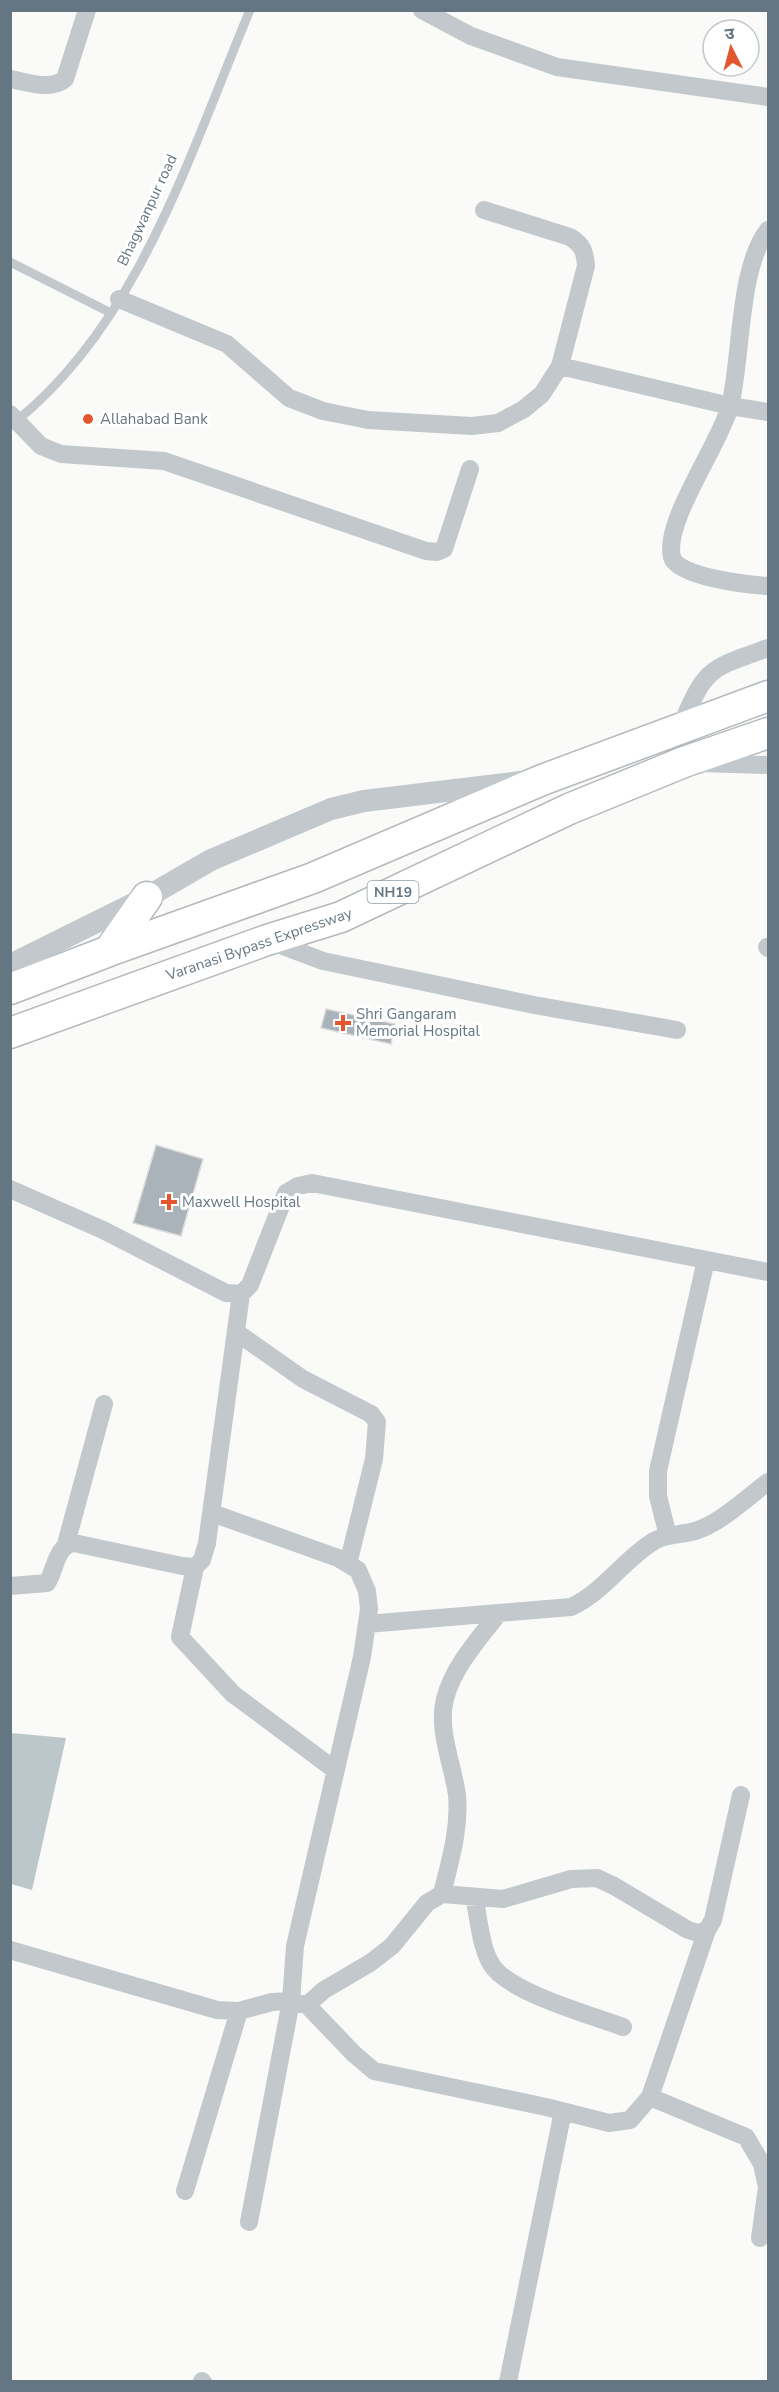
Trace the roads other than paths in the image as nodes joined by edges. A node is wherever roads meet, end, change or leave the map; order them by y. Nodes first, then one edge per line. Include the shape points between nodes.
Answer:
1 (87, 10) edge
2 (250, 10) edge
3 (422, 10) edge
4 (10, 79) edge
5 (768, 97) edge
6 (484, 210) dead end
7 (768, 230) edge
8 (10, 262) edge
9 (115, 306) junction
10 (560, 366) junction
11 (730, 406) junction
12 (768, 412) edge
13 (13, 420) edge
14 (470, 469) dead end
15 (768, 586) edge
16 (768, 648) edge
17 (768, 696) edge
18 (681, 726) junction
19 (768, 733) edge
20 (684, 762) junction
21 (768, 765) edge
22 (542, 780) junction
23 (147, 897) junction
24 (267, 940) junction
25 (109, 951) junction
26 (10, 965) edge
27 (10, 989) edge
28 (677, 1029) dead end
29 (10, 1033) edge
30 (10, 1189) edge
31 (706, 1260) junction
32 (768, 1272) edge
33 (241, 1294) junction
34 (236, 1332) junction
35 (104, 1404) dead end
36 (768, 1482) edge
37 (212, 1513) junction
38 (668, 1536) junction
39 (66, 1544) junction
40 (348, 1564) junction
41 (195, 1567) junction
42 (10, 1586) edge
43 (498, 1614) junction
44 (367, 1624) junction
45 (335, 1770) junction
46 (741, 1795) dead end
47 (442, 1894) junction
48 (474, 1897) junction
49 (707, 1930) junction
50 (10, 1950) edge
51 (299, 2003) junction
52 (239, 2011) junction
53 (623, 2027) dead end
54 (650, 2097) junction
55 (563, 2111) junction
56 (185, 2191) dead end
57 (249, 2222) dead end
58 (760, 2238) dead end
59 (508, 2382) edge

1 - 4 street via 65,79 48,86
2 - 9 lane, Bhagwanpur road via 159,228
3 - 5 street via 471,36 557,67
6 - 10 street via 580,243 586,266
7 - 11 street via 755,255
8 - 9 lane
9 - 10 street via 227,344 290,398 323,411 368,420 472,426 498,423 542,394
9 - 13 lane, Bhagwanpur road via 65,377
10 - 11 street
11 - 12 street
11 - 15 street via 715,445 686,496 672,558 678,567 714,578
13 - 14 street via 41,446 61,454 164,461 426,551 444,549
16 - 18 street via 709,673 697,689
17 - 18 highway
18 - 22 highway
19 - 20 highway, Varanasi Bypass Expressway / NH19
20 - 21 street
20 - 24 highway, Varanasi Bypass Expressway / NH19 via 569,808 341,917
22 - 23 street via 364,801 331,809 210,860
22 - 25 highway via 313,878
23 - 25 highway
23 - 26 street
24 - 28 street via 322,961 534,1005
24 - 29 highway, Varanasi Bypass Expressway / NH19
25 - 27 highway
30 - 33 street via 103,1230 226,1293
31 - 32 street
31 - 33 street via 312,1183 286,1193 250,1286
31 - 38 street via 658,1471 658,1496
33 - 34 street
34 - 37 street
34 - 40 street via 303,1379 371,1414 377,1422 374,1459
35 - 39 street
36 - 38 street via 713,1522 695,1531
37 - 40 street
37 - 41 street via 202,1560
38 - 43 street via 636,1554 590,1599 571,1607
39 - 41 street
39 - 42 street via 47,1583
40 - 44 street via 358,1570 367,1591
41 - 45 street via 180,1637 232,1694
43 - 44 street
43 - 47 street via 459,1666 444,1700 457,1808 455,1841
44 - 45 street
45 - 51 street via 295,1946
46 - 49 street via 713,1920
47 - 48 street
47 - 51 street via 427,1904 392,1946 370,1963
48 - 49 street via 503,1899 571,1879 597,1878 688,1930
48 - 53 street via 486,1952 499,1974 524,1990
49 - 54 street
50 - 52 street via 217,2010
51 - 52 street via 272,2002
51 - 55 street via 374,2071
51 - 57 street
52 - 56 street
54 - 55 street via 630,2120 619,2123
54 - 58 street via 746,2137 762,2164 767,2187
55 - 59 street

